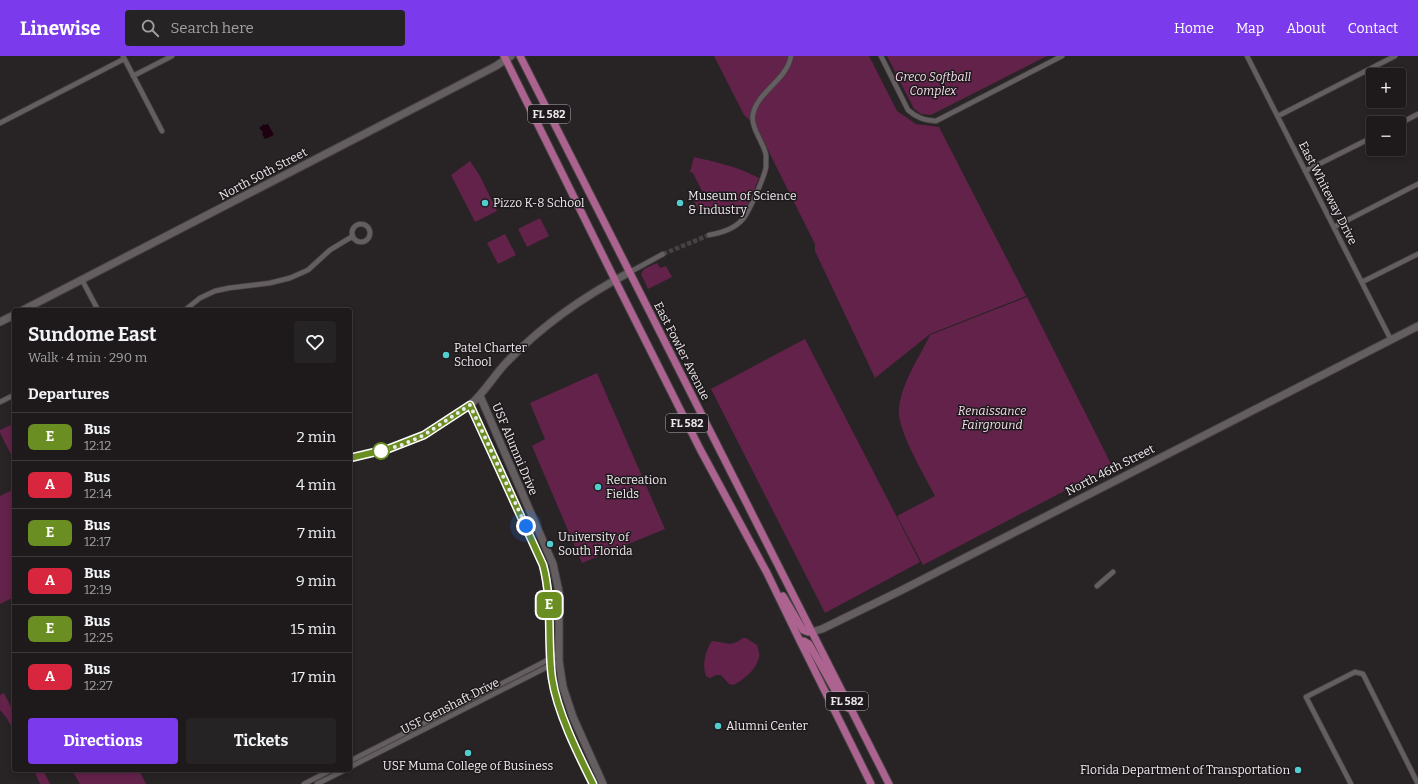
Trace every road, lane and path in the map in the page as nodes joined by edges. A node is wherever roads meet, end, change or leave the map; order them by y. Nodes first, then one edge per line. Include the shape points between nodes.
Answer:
1 (172, 56) edge
2 (520, 56) edge
3 (791, 56) edge
4 (881, 56) edge
5 (1062, 56) edge
6 (1247, 56) edge
7 (1395, 56) edge
8 (507, 57) edge
9 (124, 58) edge
10 (133, 76) junction
11 (1418, 114) edge
12 (1278, 116) junction
13 (1406, 120) edge
14 (0, 123) edge
15 (162, 130) dead end
16 (1366, 140) edge
17 (1305, 171) junction
18 (1418, 184) edge
19 (1334, 227) junction
20 (709, 235) tunnel mouth
21 (353, 236) dead end
22 (663, 254) tunnel mouth
23 (1418, 254) edge
24 (630, 272) junction
25 (82, 280) junction
26 (615, 280) junction
27 (1362, 282) junction
28 (27, 308) edge
29 (97, 308) edge
30 (188, 308) edge
31 (12, 316) edge
32 (0, 322) edge
33 (1418, 326) edge
34 (1391, 340) junction
35 (12, 396) edge
36 (480, 396) junction
37 (0, 402) edge
38 (470, 405) junction
39 (352, 458) edge
40 (1113, 572) dead end
41 (767, 573) junction
42 (1097, 586) dead end
43 (812, 632) junction
44 (800, 642) junction
45 (559, 653) junction
46 (559, 660) junction
47 (550, 662) junction
48 (852, 712) junction
49 (352, 760) edge
50 (352, 766) edge
51 (327, 772) edge
52 (341, 772) edge
53 (304, 784) edge
54 (317, 784) edge
55 (593, 784) edge
56 (602, 784) edge
57 (871, 784) edge
58 (889, 784) edge
59 (1351, 784) edge
60 (1418, 784) edge

1 - 10 street
2 - 24 main road, East Fowler Avenue / FL 582
3 - 20 street via 786,70 764,95 753,114 753,122 766,154 763,178 743,220 721,233
4 - 5 street via 908,110 925,120 936,121
6 - 12 street, East Whiteway Drive
7 - 12 street
8 - 25 street, North 50th Street
8 - 26 main road, FL 582
9 - 10 street
9 - 14 street
10 - 15 street
11 - 13 street
12 - 17 street, East Whiteway Drive
16 - 17 street
17 - 19 street, East Whiteway Drive
18 - 19 street
19 - 27 street, East Whiteway Drive
21 - 30 street via 330,250 308,270 290,278 216,291 200,298
22 - 24 street
23 - 27 street
24 - 26 street
24 - 43 main road, East Fowler Avenue / FL 582
25 - 28 street, North 50th Street
25 - 29 street
26 - 36 street via 565,311 532,337 505,364
26 - 41 main road, FL 582 via 700,449
27 - 34 street, East Whiteway Drive
31 - 32 street
33 - 34 street, North 46th Street
34 - 43 street, North 46th Street via 900,591
35 - 37 street
36 - 38 street
36 - 45 street, USF Alumni Drive via 553,564 559,592
38 - 39 street via 424,435 388,449
38 - 47 street, USF Alumni Drive via 543,565 548,590
40 - 42 street
41 - 43 main road via 803,630
41 - 44 main road, FL 582
43 - 48 main road, East Fowler Avenue / FL 582
44 - 48 main road via 809,644 840,699
44 - 57 main road, FL 582
45 - 46 street, USF Alumni Drive
45 - 47 street
46 - 47 street, USF Genshaft Drive
46 - 56 street, USF Alumni Drive via 568,704
47 - 49 street, USF Genshaft Drive
47 - 50 street, USF Genshaft Drive
47 - 55 street, USF Alumni Drive via 553,684 565,722
48 - 58 main road, East Fowler Avenue / FL 582
51 - 53 street
52 - 54 street
59 - 60 street via 1306,697 1355,672 1362,674

